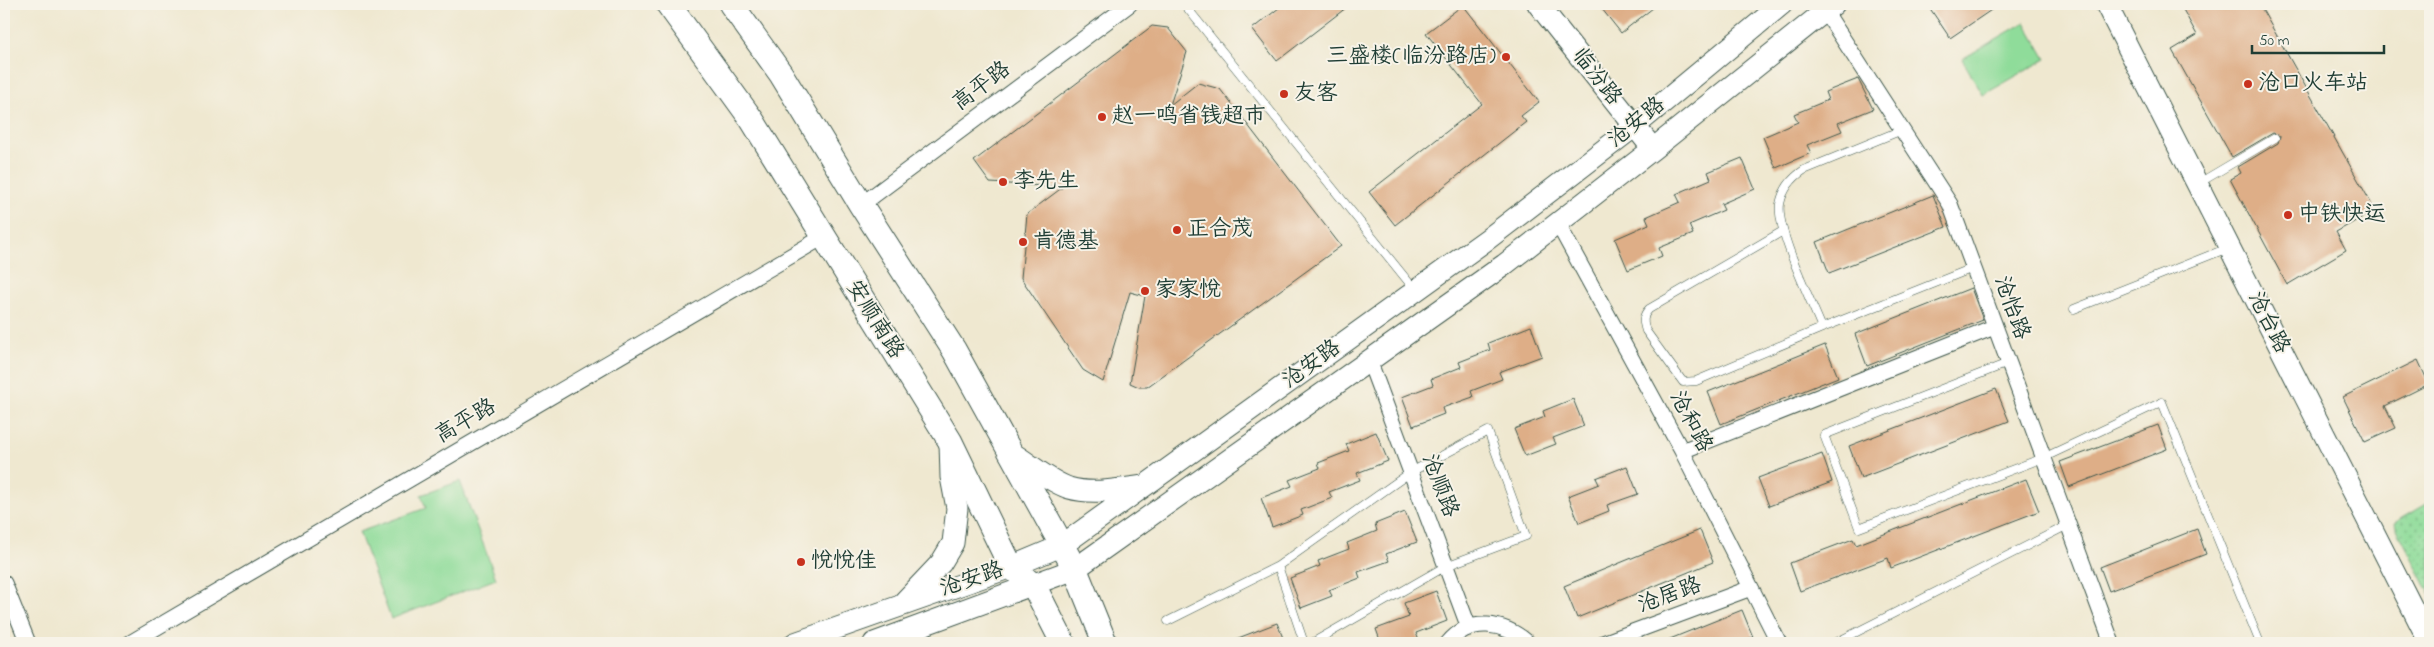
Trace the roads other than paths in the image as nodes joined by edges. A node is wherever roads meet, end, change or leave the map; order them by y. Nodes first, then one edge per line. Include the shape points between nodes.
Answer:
1 (668, 4) edge
2 (731, 4) edge
3 (1130, 4) edge
4 (1184, 4) edge
5 (1538, 4) edge
6 (1782, 4) edge
7 (2106, 4) edge
8 (1829, 7) edge
9 (1635, 126) junction
10 (1902, 130) junction
11 (2275, 138) dead end
12 (1653, 149) junction
13 (2197, 184) junction
14 (861, 205) junction
15 (1558, 224) junction
16 (1783, 231) junction
17 (823, 237) junction
18 (2230, 247) junction
19 (1973, 268) junction
20 (1415, 291) junction
21 (2074, 309) dead end
22 (1994, 326) junction
23 (1822, 328) junction
24 (1369, 360) junction
25 (2008, 363) junction
26 (950, 442) junction
27 (1682, 451) junction
28 (1012, 453) junction
29 (2043, 458) junction
30 (1411, 472) junction
31 (1146, 485) junction
32 (2068, 525) junction
33 (1061, 546) junction
34 (1278, 566) junction
35 (1446, 566) junction
36 (1011, 567) junction
37 (1075, 570) junction
38 (4, 583) edge
39 (1034, 586) junction
40 (1751, 588) junction
41 (900, 606) junction
42 (1168, 621) dead end
43 (1469, 628) junction
44 (28, 643) edge
45 (130, 643) edge
46 (795, 643) edge
47 (874, 643) edge
48 (1063, 643) edge
49 (1105, 643) edge
50 (1304, 643) edge
51 (1312, 643) edge
52 (1448, 643) edge
53 (1528, 643) edge
54 (1603, 643) edge
55 (1779, 643) edge
56 (1835, 643) edge
57 (2112, 643) edge
58 (2260, 643) edge
59 (2430, 643) edge

1 - 17 main road, 安顺南路 via 752,120
2 - 14 main road via 781,74
3 - 14 street, 高平路
4 - 20 lane
5 - 9 street, 临汾路
6 - 9 street, 沧安路
7 - 13 street, 沧台路
8 - 10 street, 沧怡路
8 - 12 street, 沧安路
9 - 12 street, 临汾路
9 - 20 street, 沧安路
10 - 16 lane via 1794,177 1780,202
10 - 19 street, 沧怡路 via 1950,204
11 - 13 lane
12 - 15 street, 沧安路
13 - 18 street, 沧台路
14 - 28 main road via 954,350
15 - 24 street, 沧安路
15 - 27 street, 沧和路
16 - 23 lane
16 - 23 lane via 1649,308 1644,314 1646,331 1679,378 1689,383
17 - 26 main road, 安顺南路
17 - 45 street, 高平路
18 - 21 lane
18 - 59 street, 沧台路
19 - 22 street, 沧怡路
19 - 23 lane
20 - 31 street, 沧安路
22 - 25 street, 沧怡路
22 - 27 street
24 - 30 street, 沧顺路
24 - 37 street, 沧安路
25 - 29 street, 沧怡路
25 - 29 lane via 1824,435 1859,528
26 - 36 main road, 安顺南路
26 - 41 street via 951,477 957,508 953,543 941,563
27 - 40 street, 沧和路
28 - 31 street via 1060,484 1078,490
28 - 33 main road
29 - 32 street, 沧怡路
29 - 58 lane via 2162,402
30 - 34 lane
30 - 35 street, 沧顺路
30 - 35 lane via 1488,431 1526,536
31 - 33 street, 沧安路
32 - 56 lane
32 - 57 street, 沧怡路
33 - 36 street, 沧安路
33 - 37 main road
34 - 42 lane
34 - 50 lane
35 - 43 street, 沧顺路
35 - 51 lane
36 - 39 main road, 安顺南路
36 - 41 street, 沧安路
37 - 39 street, 沧安路
37 - 49 main road
38 - 44 street
39 - 47 street, 沧安路
39 - 48 main road, 安顺南路
40 - 54 street, 沧居路
40 - 55 street, 沧和路
41 - 46 street, 沧安路
43 - 52 street via 1459,632
43 - 53 street via 1501,626 1520,635

